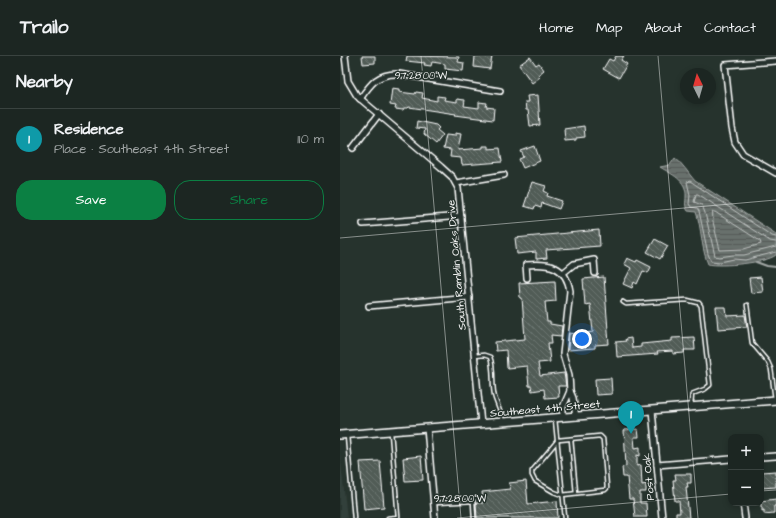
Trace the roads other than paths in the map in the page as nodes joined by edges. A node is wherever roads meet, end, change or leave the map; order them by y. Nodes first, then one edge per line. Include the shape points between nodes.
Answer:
1 (345, 56) edge
2 (776, 61) edge
3 (500, 91) dead end
4 (360, 99) junction
5 (379, 114) junction
6 (353, 148) dead end
7 (776, 173) edge
8 (504, 175) dead end
9 (456, 183) junction
10 (462, 216) junction
11 (363, 224) dead end
12 (563, 273) junction
13 (595, 273) dead end
14 (528, 278) dead end
15 (469, 297) junction
16 (623, 302) dead end
17 (747, 305) dead end
18 (369, 306) dead end
19 (474, 356) junction
20 (570, 391) junction
21 (775, 400) edge
22 (691, 407) junction
23 (652, 410) junction
24 (576, 416) junction
25 (559, 418) junction
26 (503, 422) junction
27 (481, 424) junction
28 (427, 428) junction
29 (390, 431) junction
30 (343, 434) edge
31 (571, 439) junction
32 (558, 440) junction
33 (776, 456) edge
34 (764, 457) edge
35 (728, 460) edge
36 (657, 465) junction
37 (576, 493) junction
38 (562, 495) junction
39 (434, 503) junction
40 (743, 506) edge
41 (354, 518) edge
42 (388, 518) edge
43 (435, 518) edge
44 (474, 518) edge
45 (565, 518) edge
46 (662, 518) edge
47 (745, 518) edge

1 - 4 street, South Ramblin Oaks Drive via 348,82
2 - 7 street via 725,64 735,142 743,154
3 - 4 street via 388,74 374,81
4 - 5 street, South Ramblin Oaks Drive
5 - 6 street
5 - 9 street, South Ramblin Oaks Drive
8 - 9 street
9 - 10 street, South Ramblin Oaks Drive
10 - 11 street
10 - 15 street, South Ramblin Oaks Drive
12 - 13 street via 574,264 594,260
12 - 14 street via 548,264 526,265
12 - 20 street via 570,291 562,347
15 - 18 street
15 - 19 street, South Ramblin Oaks Drive
16 - 22 lane via 626,304 687,300 701,306 710,384 692,394
17 - 21 lane via 752,343 771,369
19 - 26 lane via 490,357 495,397
19 - 27 street, South Ramblin Oaks Drive
20 - 24 street
20 - 25 street
21 - 22 main road, Southeast 4th Street
22 - 23 main road, Southeast 4th Street
23 - 24 main road, Southeast 4th Street
23 - 36 street, Post Oak
24 - 25 main road, Southeast 4th Street
25 - 26 main road, Southeast 4th Street
25 - 32 lane
26 - 27 main road, Southeast 4th Street
27 - 28 main road, Southeast 4th Street
28 - 29 main road, Southeast 4th Street
28 - 39 street
29 - 30 main road, Southeast 4th Street
29 - 42 lane via 398,517
30 - 41 lane
31 - 32 lane
31 - 37 lane
31 - 37 lane via 600,436 603,439 606,489
32 - 38 lane
32 - 38 lane via 532,471 532,475 535,480
33 - 34 street
35 - 36 street
36 - 46 street, Post Oak
37 - 38 lane
38 - 45 lane
39 - 43 street
39 - 44 lane via 473,501
40 - 47 street

